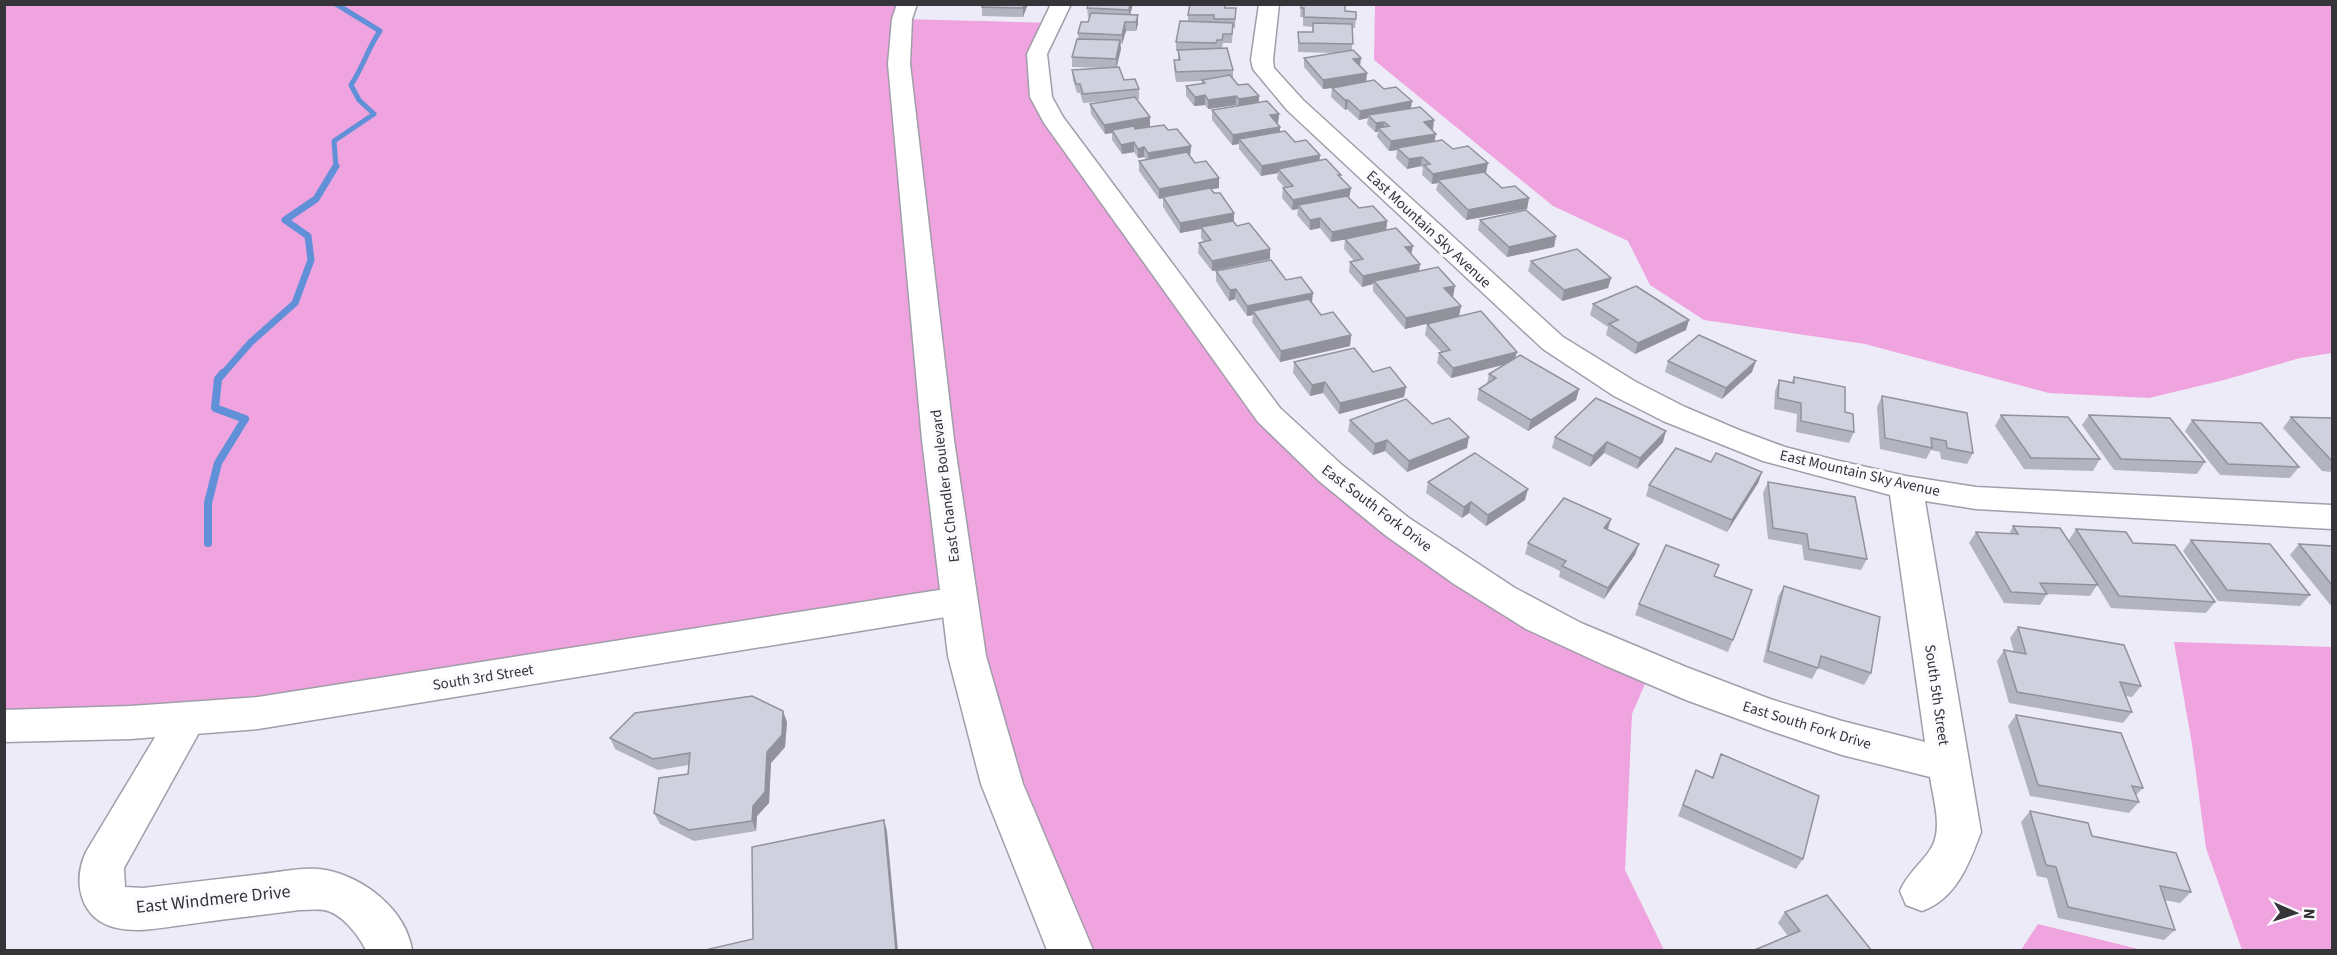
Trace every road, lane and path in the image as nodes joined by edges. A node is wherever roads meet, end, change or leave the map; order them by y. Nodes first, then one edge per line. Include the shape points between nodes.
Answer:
1 (907, 4) edge
2 (1061, 4) edge
3 (1269, 4) edge
4 (1905, 487) junction
5 (2332, 517) edge
6 (958, 601) junction
7 (186, 720) junction
8 (4, 726) edge
9 (1948, 764) junction
10 (1922, 891) dead end
11 (389, 951) edge
12 (1071, 951) edge

1 - 6 street, East Chandler Boulevard via 899,64
2 - 9 street, East South Fork Drive via 1038,54 1041,97 1052,118 1269,415 1310,456 1369,506 1455,567 1541,620 1749,708 1844,739
3 - 4 street, East Mountain Sky Avenue via 1262,60 1270,79 1553,343 1625,389 1728,437 1774,454
4 - 5 street, East Mountain Sky Avenue via 1976,498
4 - 9 street, South 5th Street
6 - 7 street, South 3rd Street via 324,703
6 - 12 street, East Chandler Boulevard via 970,666 1002,784
7 - 8 street, South 3rd Street
7 - 11 street, East Windmere Drive via 102,866 103,897 116,907 143,909 326,890 349,899 374,920
9 - 10 street, South 5th Street via 1959,832 1949,860

